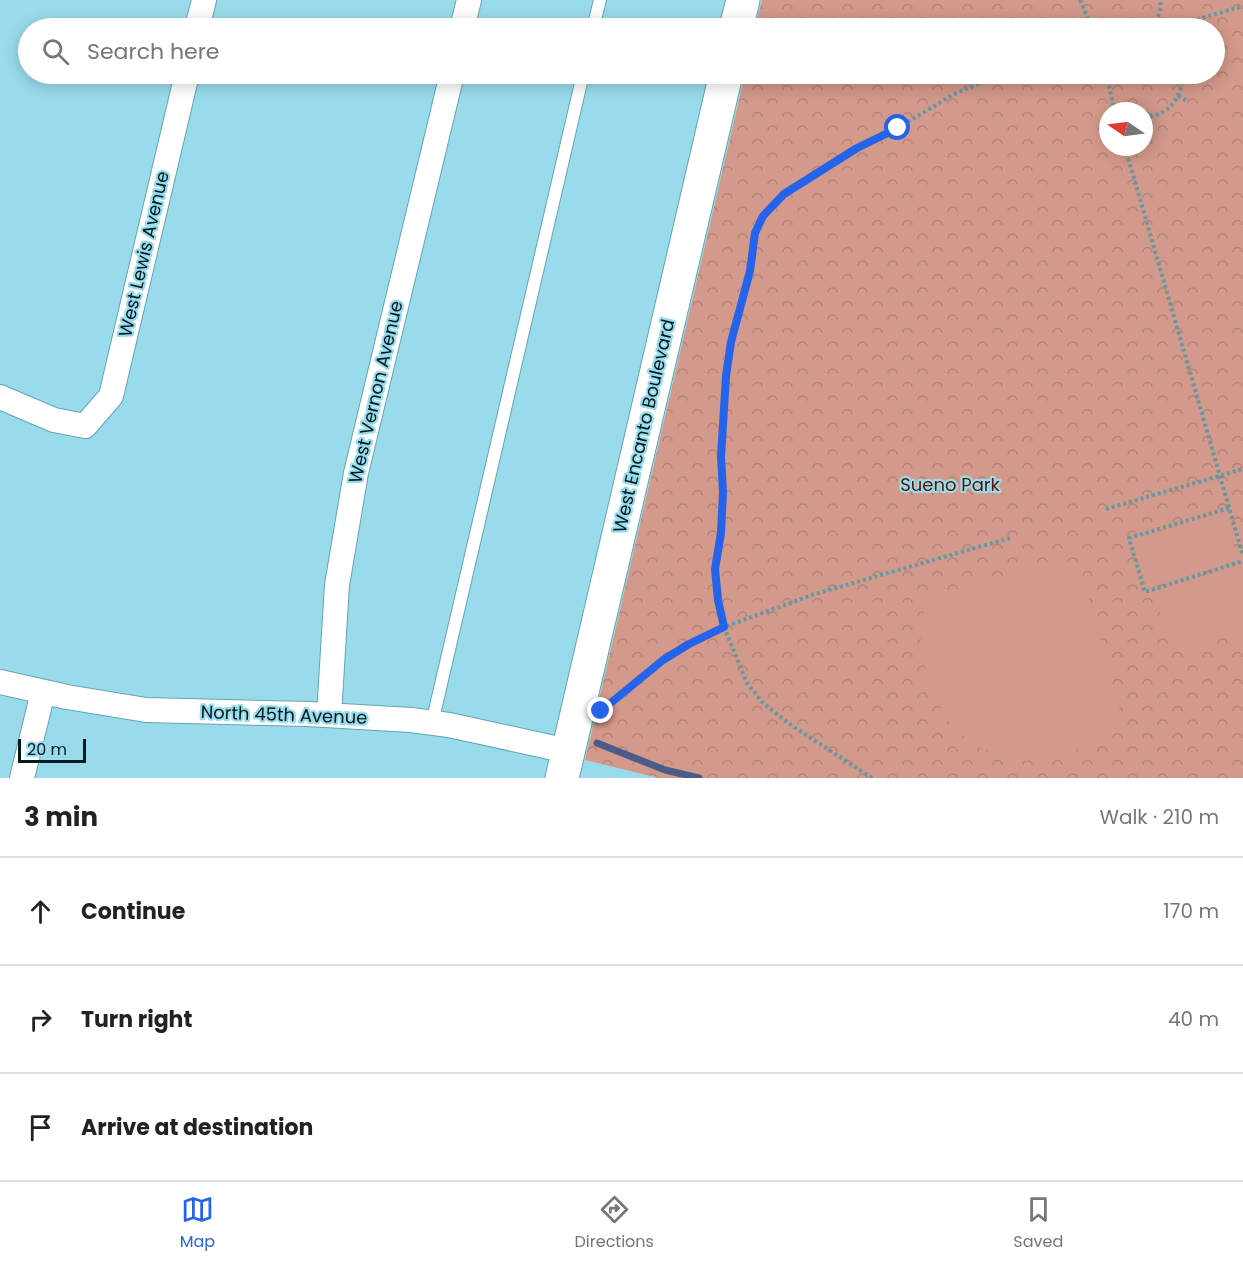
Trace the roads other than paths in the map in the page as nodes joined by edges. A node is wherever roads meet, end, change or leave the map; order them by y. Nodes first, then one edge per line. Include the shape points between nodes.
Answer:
1 (204, 0) edge
2 (469, 0) edge
3 (600, 0) edge
4 (743, 0) edge
5 (200, 18) edge
6 (464, 18) edge
7 (596, 18) edge
8 (738, 18) edge
9 (185, 84) edge
10 (450, 84) edge
11 (581, 84) edge
12 (724, 84) edge
13 (0, 397) edge
14 (0, 682) edge
15 (42, 692) junction
16 (329, 715) junction
17 (432, 723) junction
18 (565, 764) edge
19 (22, 778) edge

1 - 5 street
2 - 6 street
3 - 7 lane
4 - 8 street
9 - 13 street, West Lewis Avenue via 111,396 85,426 54,420
10 - 16 street, West Vernon Avenue via 356,473 338,585
11 - 17 lane
12 - 18 street, West Encanto Boulevard
14 - 15 street, North 45th Avenue
15 - 16 street, North 45th Avenue via 158,711
15 - 19 street
16 - 17 street, North 45th Avenue
17 - 18 street, North 45th Avenue

